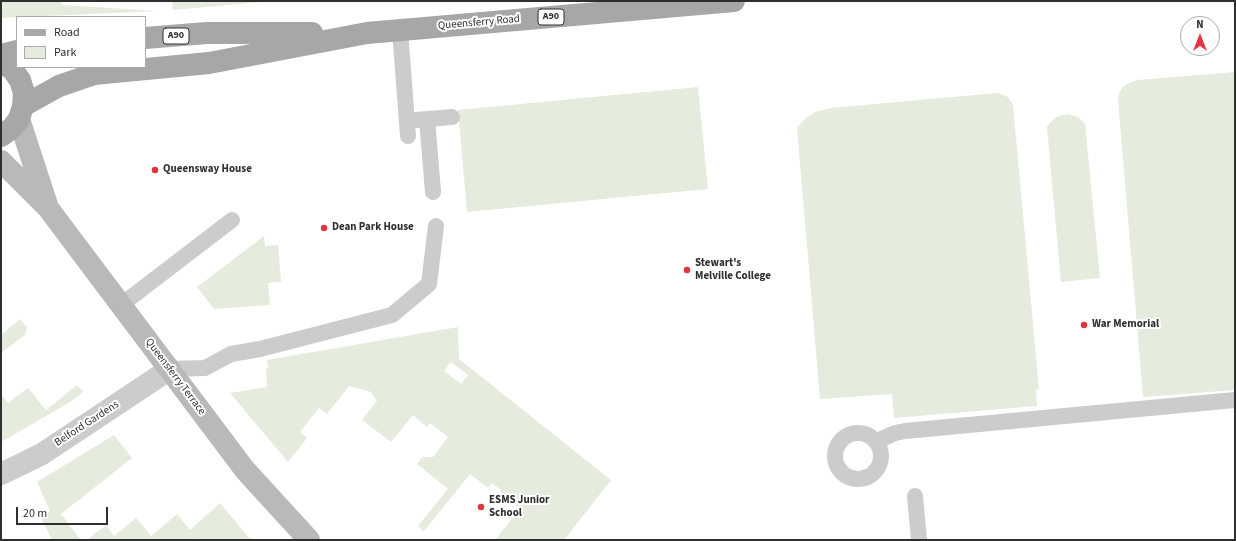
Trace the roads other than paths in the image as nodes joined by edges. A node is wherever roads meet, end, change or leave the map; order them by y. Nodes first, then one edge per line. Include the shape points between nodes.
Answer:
1 (734, 1) edge
2 (400, 30) junction
3 (367, 33) junction
4 (146, 38) edge
5 (16, 51) edge
6 (1, 55) edge
7 (1, 62) edge
8 (21, 112) junction
9 (452, 117) dead end
10 (427, 119) junction
11 (1, 136) edge
12 (1, 161) edge
13 (433, 192) dead end
14 (48, 208) junction
15 (232, 220) dead end
16 (436, 226) dead end
17 (121, 305) junction
18 (170, 369) junction
19 (1235, 400) edge
20 (877, 442) dead end
21 (1, 474) edge
22 (915, 496) dead end
23 (309, 540) edge
24 (919, 540) edge

1 - 2 main road, Queensferry Road / A90
2 - 3 main road, Queensferry Road / A90
2 - 10 lane via 407,128
3 - 4 main road, Queensferry Road / A90 via 207,33
3 - 8 main road, Queensferry Road / A90 via 209,62 94,74 59,86
5 - 6 main road
7 - 8 main road via 12,69 20,80 24,93
8 - 11 main road, A90 via 12,128
8 - 14 street, Queensferry Terrace
9 - 10 lane
10 - 13 lane
12 - 14 street, Queensferry Terrace
14 - 17 street, Queensferry Terrace
15 - 17 lane
16 - 18 lane via 430,284 392,315 231,354 205,368
17 - 18 street, Queensferry Terrace
18 - 21 street, Belford Gardens via 42,454
18 - 23 street, Queensferry Terrace via 245,470
19 - 20 lane via 905,431 891,434
22 - 24 lane

